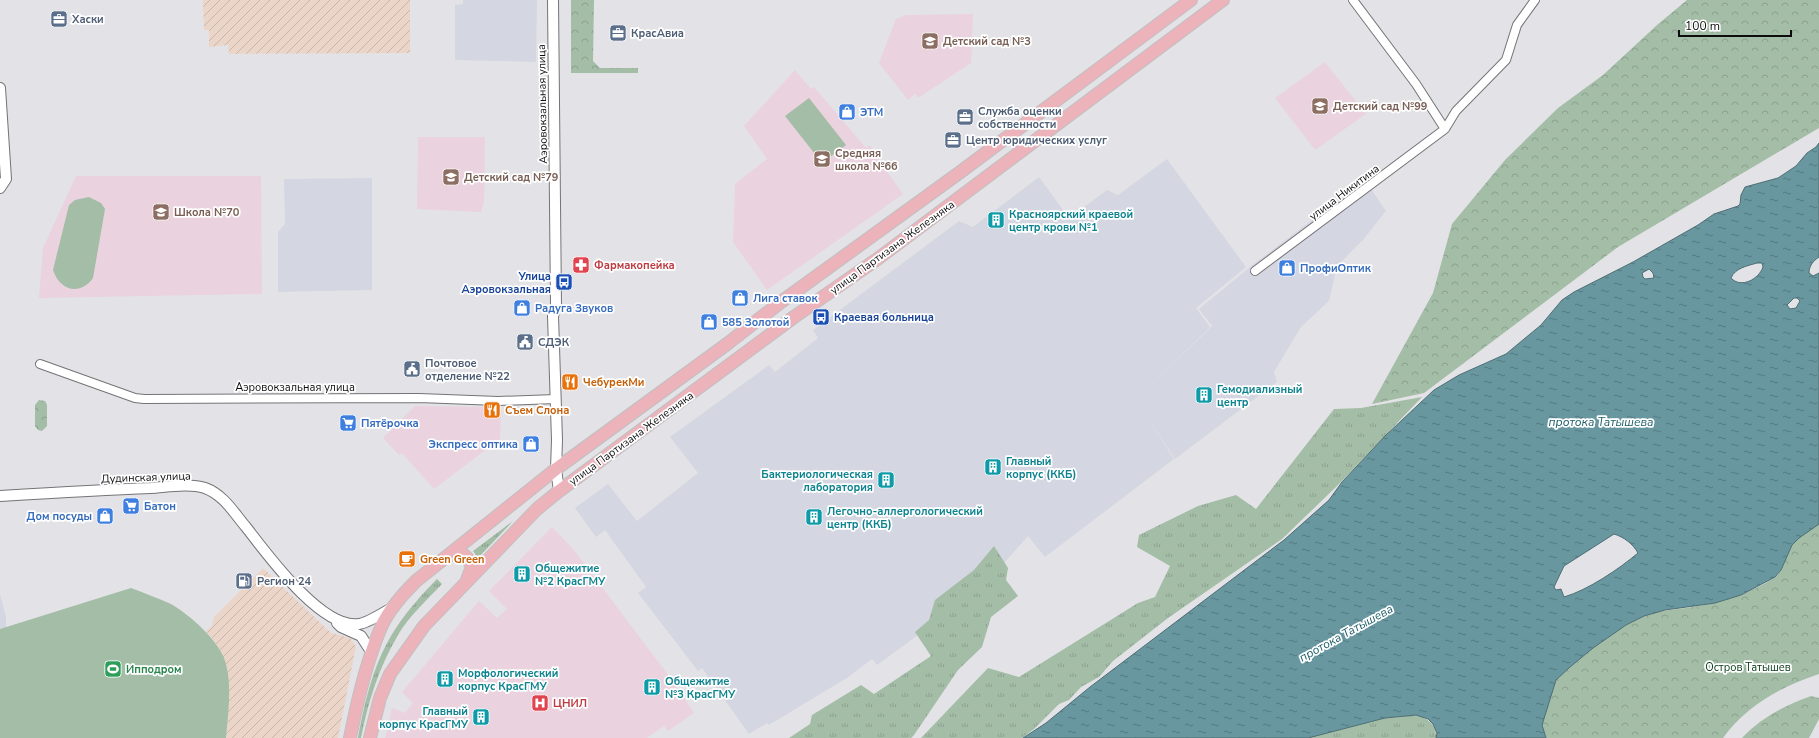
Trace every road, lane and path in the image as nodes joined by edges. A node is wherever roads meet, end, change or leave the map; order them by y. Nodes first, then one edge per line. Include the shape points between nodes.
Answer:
1 (553, 0) edge
2 (1191, 0) edge
3 (1353, 0) edge
4 (1535, 0) edge
5 (1219, 1) edge
6 (1166, 18) junction
7 (1180, 33) junction
8 (0, 88) edge
9 (1445, 129) junction
10 (0, 188) edge
11 (1255, 271) dead end
12 (781, 302) junction
13 (794, 317) junction
14 (40, 364) dead end
15 (556, 399) junction
16 (556, 469) junction
17 (559, 491) junction
18 (0, 496) edge
19 (447, 557) junction
20 (466, 583) junction
21 (395, 607) junction
22 (332, 619) junction
23 (372, 653) junction
24 (350, 738) edge
25 (370, 738) edge

1 - 15 street, Аэровокзальная улица via 556,306 553,316
2 - 6 main road, улица Партизана Железняка
3 - 9 street via 1416,84
4 - 9 street, улица Никитина via 1517,25 1506,60 1456,112
5 - 7 main road, улица Партизана Железняка
6 - 7 main road via 1177,20
6 - 12 main road, улица Партизана Железняка
7 - 13 main road, улица Партизана Железняка via 876,260
8 - 10 street via 6,179
9 - 11 street, улица Никитина
12 - 13 main road
12 - 16 main road, улица Партизана Железняка
13 - 17 main road, улица Партизана Железняка
14 - 15 street, Аэровокзальная улица via 144,399
15 - 16 street, Аэровокзальная улица
16 - 17 street, улица Партизана Железняка
16 - 19 main road, улица Партизана Железняка
17 - 20 main road, улица Партизана Железняка via 537,509
18 - 22 street, Дудинская улица via 188,486 204,488 225,501 275,563 318,610
19 - 20 main road via 456,552 468,557 472,567
19 - 21 main road, улица Партизана Железняка via 416,581
20 - 25 main road, улица Партизана Железняка via 424,626 390,674 380,698
21 - 22 street via 359,624 343,624
21 - 23 main road, улица Партизана Железняка via 383,624
22 - 23 street, Дудинская улица via 341,627 361,636
23 - 24 main road, улица Партизана Железняка

